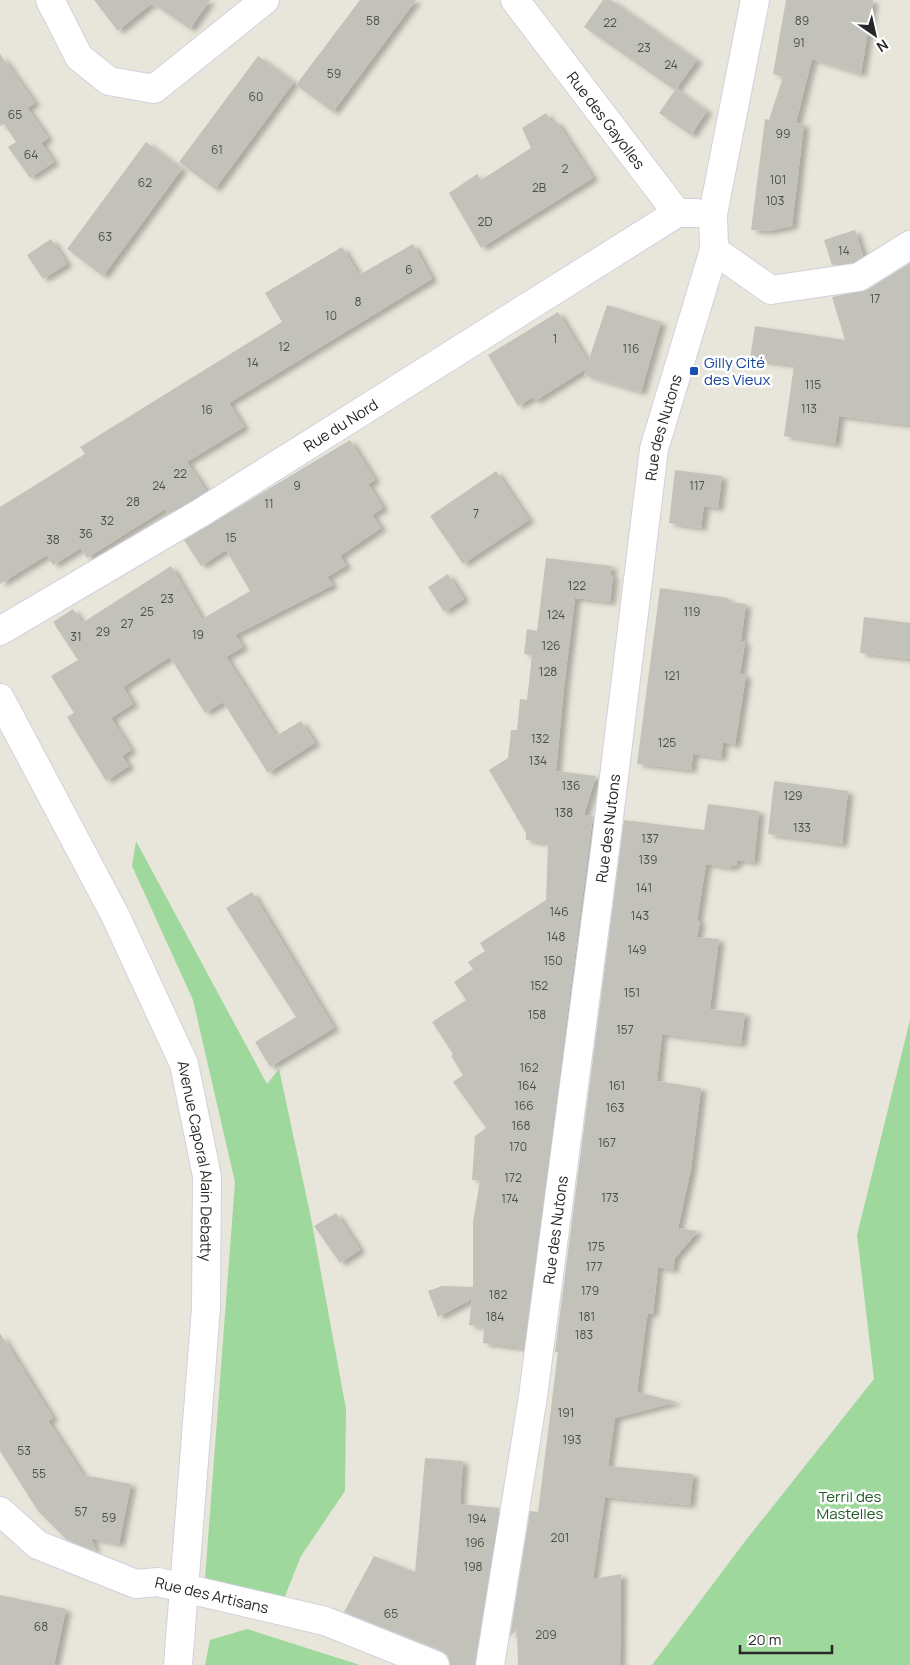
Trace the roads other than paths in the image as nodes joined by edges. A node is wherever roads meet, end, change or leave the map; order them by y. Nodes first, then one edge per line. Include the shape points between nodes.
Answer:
1 (50, 0) edge
2 (265, 0) edge
3 (515, 0) edge
4 (755, 0) edge
5 (677, 213) junction
6 (713, 214) junction
7 (910, 245) edge
8 (714, 250) junction
9 (0, 631) edge
10 (0, 698) edge
11 (0, 1511) edge
12 (184, 1588) junction
13 (178, 1665) edge
14 (435, 1665) edge
15 (490, 1665) edge

1 - 2 street via 79,57 109,81 154,89
3 - 5 street, Rue des Gayolles
4 - 6 street, Rue des Nutons
5 - 6 street
5 - 9 street, Rue du Nord via 202,512
6 - 8 street, Rue des Nutons
7 - 8 street via 859,277 771,290
8 - 15 street, Rue des Nutons via 654,449 533,1396
10 - 12 street, Avenue Caporal Alain Debatty via 115,915 184,1064 206,1176 206,1308
11 - 12 street, Rue des Artisans via 38,1545 136,1584 158,1582
12 - 13 street, Avenue Caporal Alain Debatty
12 - 14 street, Rue des Artisans via 325,1622

